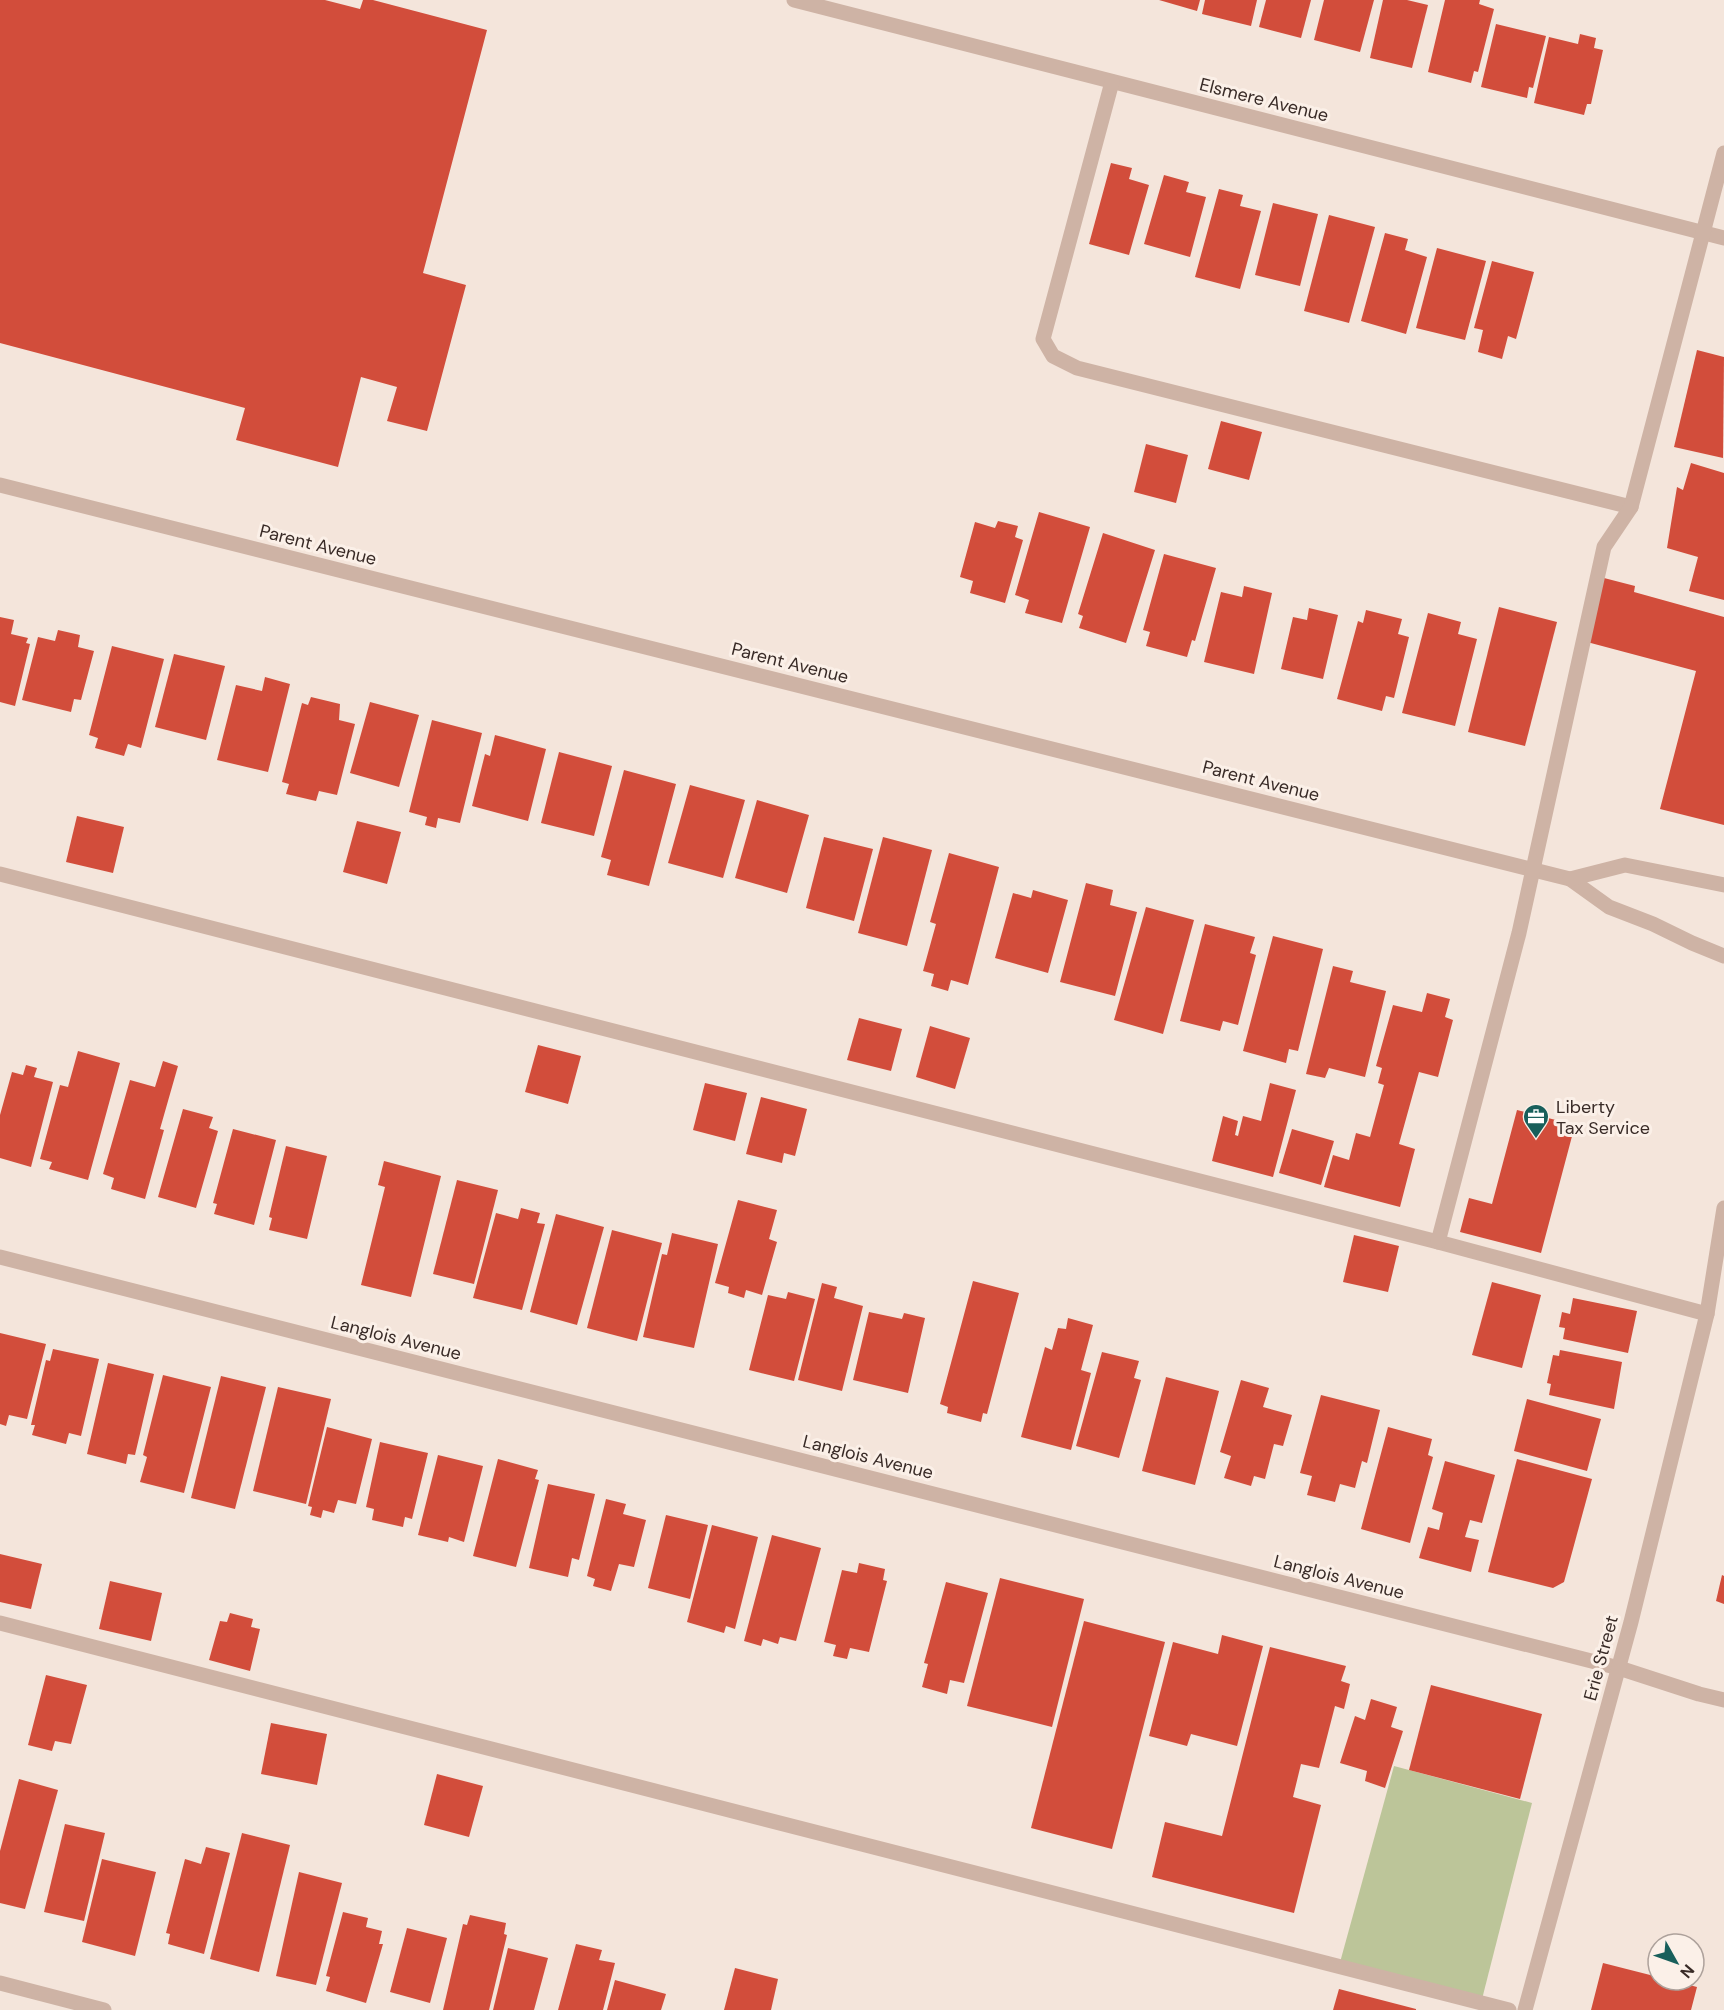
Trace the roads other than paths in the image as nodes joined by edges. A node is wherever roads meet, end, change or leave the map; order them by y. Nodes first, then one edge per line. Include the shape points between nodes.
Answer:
1 (794, 0) edge
2 (1112, 82) junction
3 (1724, 153) edge
4 (1703, 233) junction
5 (1724, 238) edge
6 (0, 485) edge
7 (1631, 507) junction
8 (1532, 869) junction
9 (0, 874) edge
10 (1570, 879) junction
11 (1724, 885) edge
12 (1724, 956) edge
13 (1724, 1208) edge
14 (1438, 1242) junction
15 (0, 1257) edge
16 (1724, 1266) edge
17 (1707, 1314) junction
18 (0, 1623) edge
19 (1619, 1668) junction
20 (1724, 1700) edge
21 (0, 1983) edge
22 (104, 2010) edge
23 (1509, 2010) edge
24 (1526, 2010) edge

1 - 2 street, Elsmere Avenue
2 - 4 street, Elsmere Avenue
2 - 7 street via 1043,339 1053,356 1077,368
3 - 4 street
4 - 5 street, Elsmere Avenue
4 - 7 street
6 - 8 street, Parent Avenue
7 - 8 street via 1604,547
8 - 10 street, Parent Avenue
8 - 14 street via 1519,933
9 - 14 street
10 - 11 street, Parent Avenue via 1625,865
10 - 12 street, Parent Avenue via 1609,907
13 - 17 street, Erie Street
14 - 17 street
15 - 19 street, Langlois Avenue
16 - 17 street, Erie Street
17 - 19 street, Erie Street
18 - 23 street
19 - 20 street, Langlois Avenue
19 - 24 street, Erie Street
21 - 22 street

